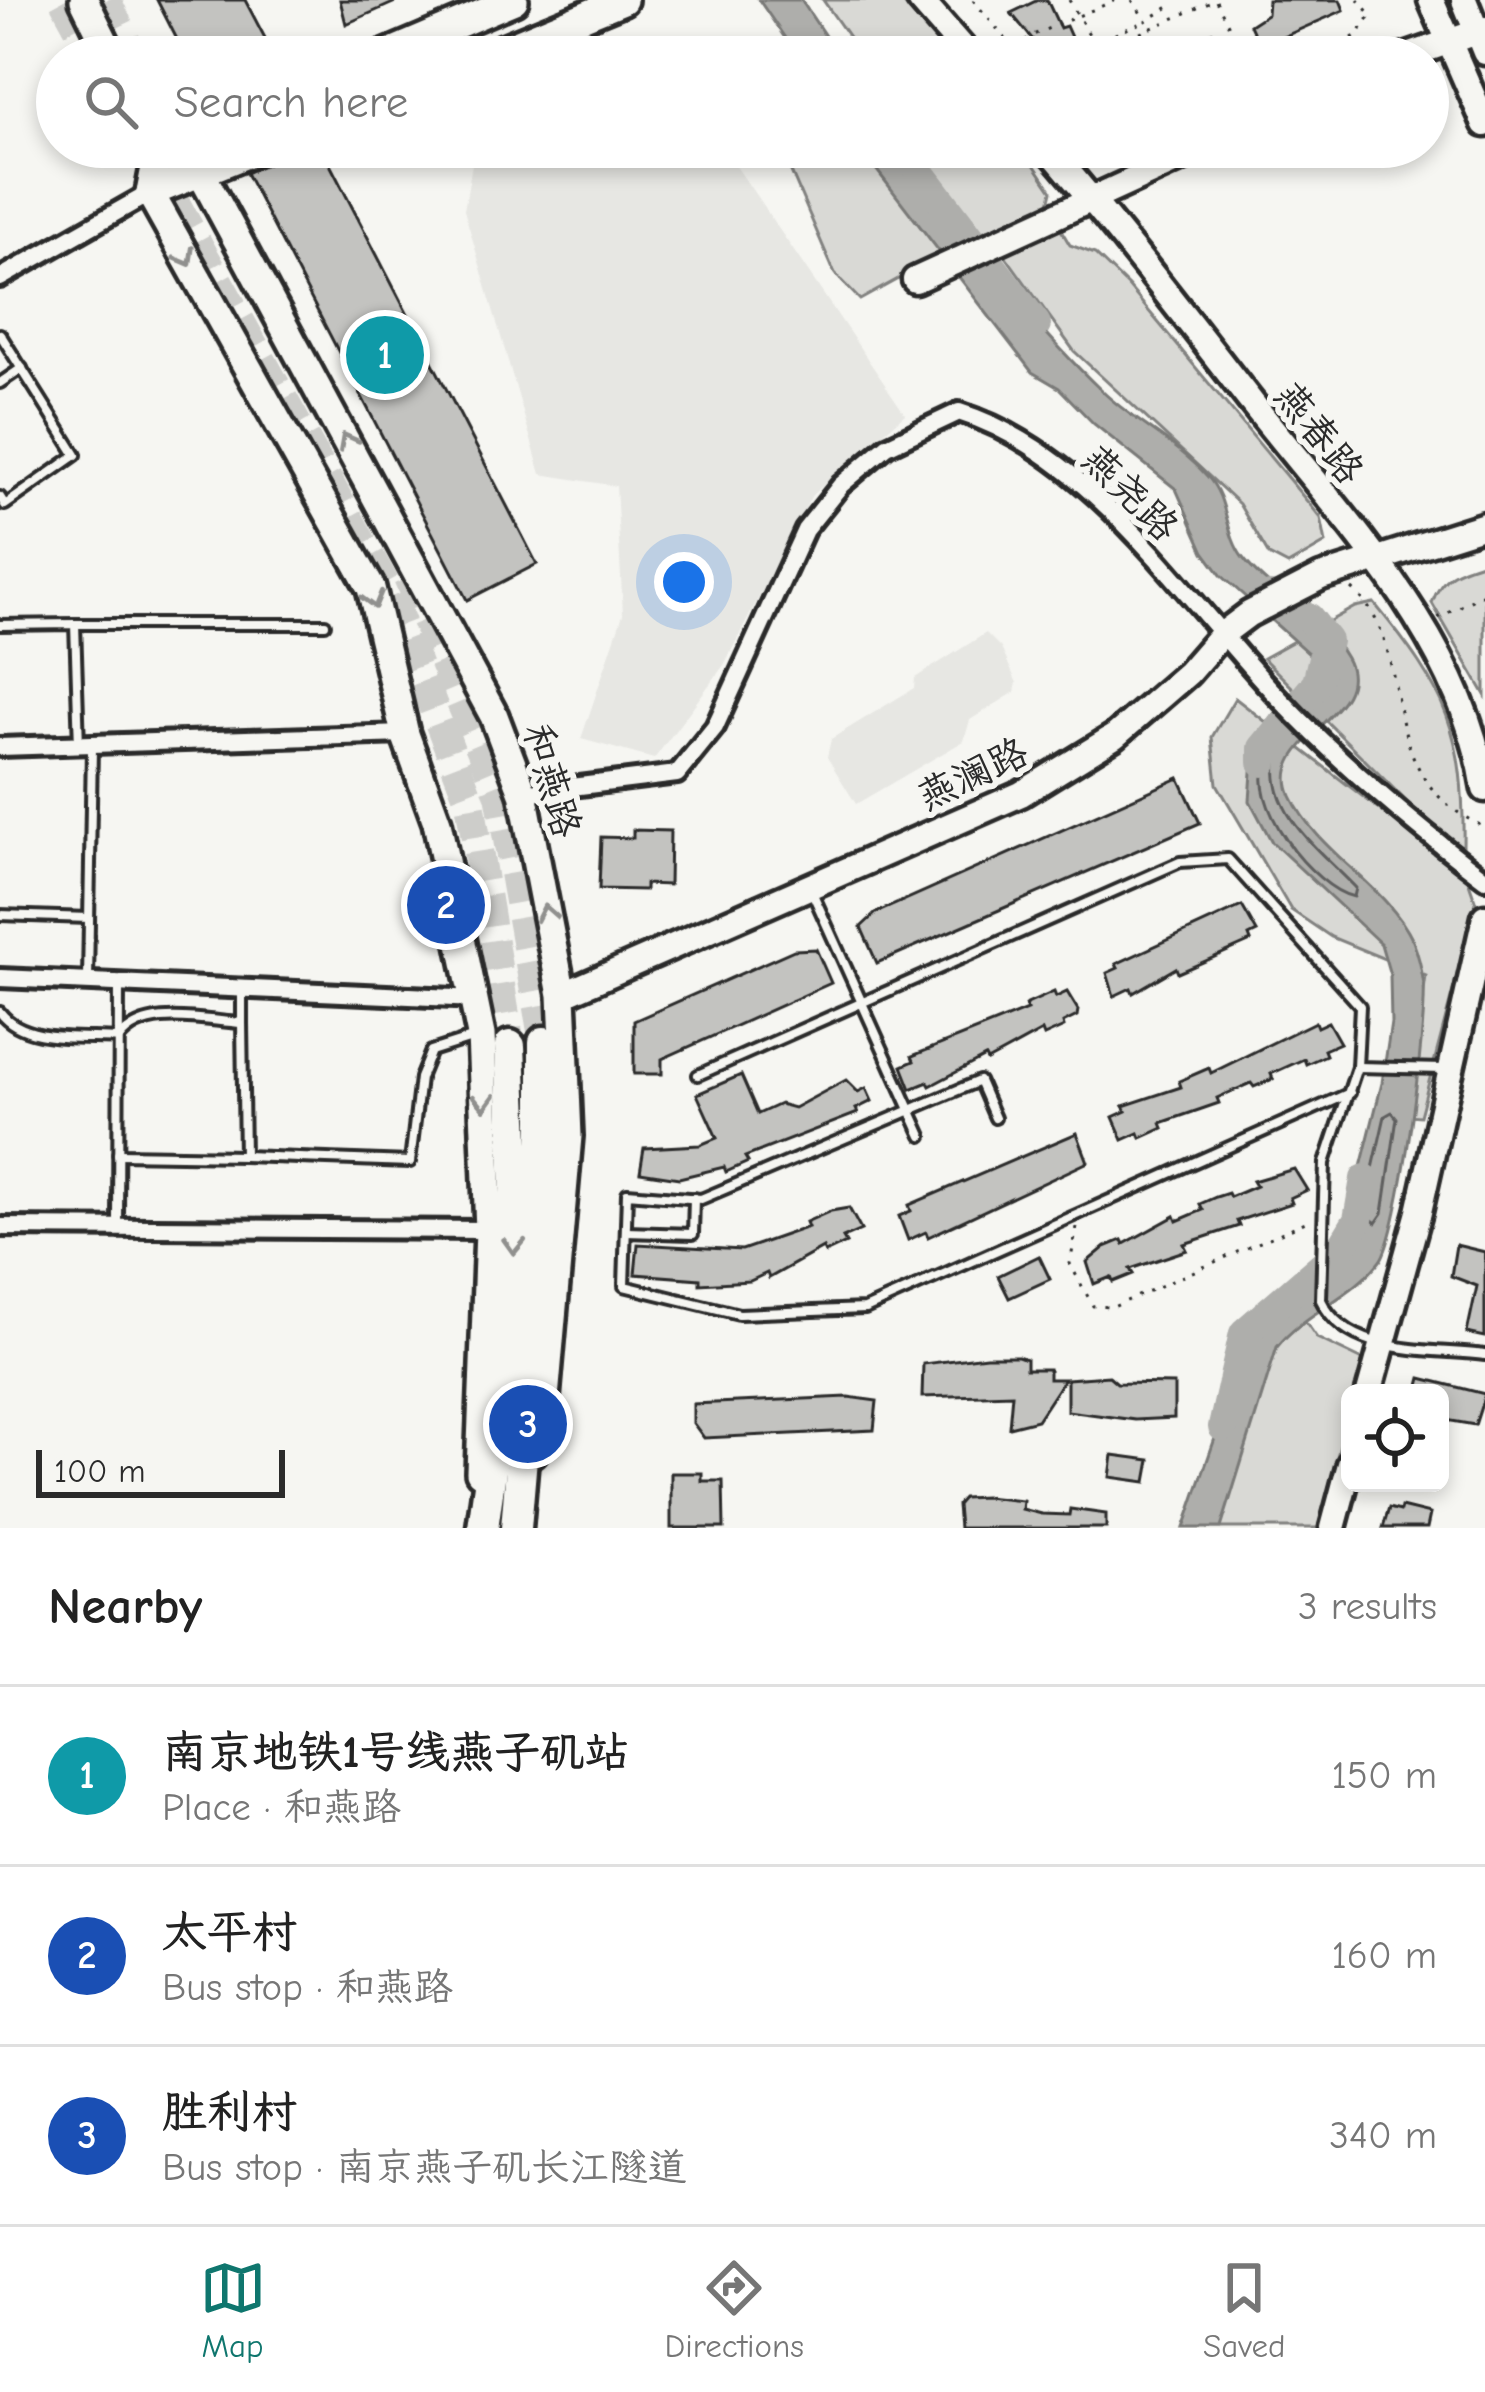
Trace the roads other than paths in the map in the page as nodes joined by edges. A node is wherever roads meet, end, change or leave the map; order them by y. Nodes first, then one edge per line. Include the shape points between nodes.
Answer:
1 (84, 0) edge
2 (514, 0) edge
3 (622, 0) edge
4 (920, 0) edge
5 (1431, 0) edge
6 (1464, 0) edge
7 (102, 36) edge
8 (429, 36) edge
9 (535, 36) edge
10 (952, 36) edge
11 (1447, 36) edge
12 (1449, 38) edge
13 (1482, 38) edge
14 (1449, 40) edge
15 (1485, 124) edge
16 (156, 168) edge
17 (193, 168) edge
18 (213, 168) edge
19 (1066, 168) edge
20 (1159, 168) edge
21 (201, 173) junction
22 (150, 194) junction
23 (1092, 198) junction
24 (0, 278) edge
25 (915, 280) dead end
26 (0, 334) edge
27 (22, 368) junction
28 (0, 383) edge
29 (0, 497) edge
30 (1485, 525) edge
31 (1375, 560) junction
32 (75, 624) junction
33 (325, 624) dead end
34 (0, 625) edge
35 (1220, 634) junction
36 (405, 734) junction
37 (0, 747) edge
38 (86, 747) junction
39 (1485, 789) edge
40 (523, 793) junction
41 (1485, 879) edge
42 (808, 885) junction
43 (0, 915) edge
44 (1485, 917) edge
45 (89, 918) junction
46 (0, 978) edge
47 (88, 981) junction
48 (119, 982) junction
49 (242, 986) junction
50 (562, 995) junction
51 (477, 999) junction
52 (862, 1003) junction
53 (0, 1012) edge
54 (242, 1023) junction
55 (119, 1039) junction
56 (496, 1040) junction
57 (544, 1042) tunnel mouth
58 (1357, 1066) junction
59 (1451, 1069) junction
60 (698, 1075) dead end
61 (1350, 1093) junction
62 (909, 1109) junction
63 (994, 1118) dead end
64 (922, 1136) dead end
65 (118, 1154) junction
66 (244, 1156) junction
67 (694, 1198) junction
68 (0, 1226) edge
69 (118, 1228) junction
70 (489, 1230) junction
71 (626, 1232) junction
72 (1382, 1347) junction
73 (1485, 1355) edge
74 (1372, 1384) edge
75 (1343, 1492) edge
76 (482, 1528) edge
77 (516, 1528) edge
78 (1333, 1528) edge

1 - 7 main road
2 - 8 main road
3 - 9 main road
4 - 10 street
5 - 11 street
6 - 13 street
12 - 13 street
14 - 15 street
16 - 22 main road
17 - 21 main road
18 - 21 main road
19 - 23 street, 燕春路
20 - 23 street
21 - 22 main road
40 -> 21 main road, 和燕路 via 494,716
22 - 24 street
22 -> 36 main road via 371,588
23 - 25 street
23 - 31 street, 燕春路
26 - 27 lane
27 - 28 lane
27 - 29 lane via 76,455 5,506
30 - 31 street, 燕澜路
31 - 35 street, 燕澜路 via 1327,575
31 - 39 street, 燕春路 via 1462,704
32 - 33 lane
32 - 34 lane
32 - 38 lane
35 - 40 street, 燕尧路 via 1065,466 959,412 887,446 805,530 715,728 677,774
35 - 41 street, 燕尧路 via 1376,796
35 - 42 street, 燕澜路 via 1188,674 1115,736 1040,783
36 - 38 street
36 - 51 main road via 437,823
37 - 38 street
38 - 45 lane
50 -> 40 main road, 和燕路
42 - 50 street, 燕澜路
42 - 52 lane
43 - 45 lane
44 - 59 street
45 - 47 lane
46 - 47 street
47 - 48 street
48 - 49 street
48 - 55 lane
49 - 51 street
49 - 54 lane
50 - 77 main road, 和燕路 via 568,1136 545,1398
51 - 56 main road
52 - 58 lane via 1180,862 1228,859 1360,1006
52 - 60 lane
52 - 62 lane
53 - 55 lane via 35,1034
54 - 55 lane via 148,1018
54 - 66 lane
55 - 65 lane
56 - 66 lane via 431,1051 410,1162
56 -> 70 main road
56 -> 76 highway via 516,1192 512,1320
57 - 77 highway via 544,1197
58 - 59 lane
58 - 61 lane
59 - 72 street
61 - 71 lane via 865,1309 739,1313 624,1286
61 - 72 lane via 1325,1163 1322,1300 1330,1318
62 - 63 lane via 979,1081
62 - 64 lane
62 - 67 lane
65 - 66 lane
65 - 69 lane
67 - 71 lane via 693,1234
67 - 71 lane via 627,1193
68 - 69 street
69 - 70 street
70 - 76 main road via 480,1353
72 - 73 lane
72 - 74 street
75 - 78 street

